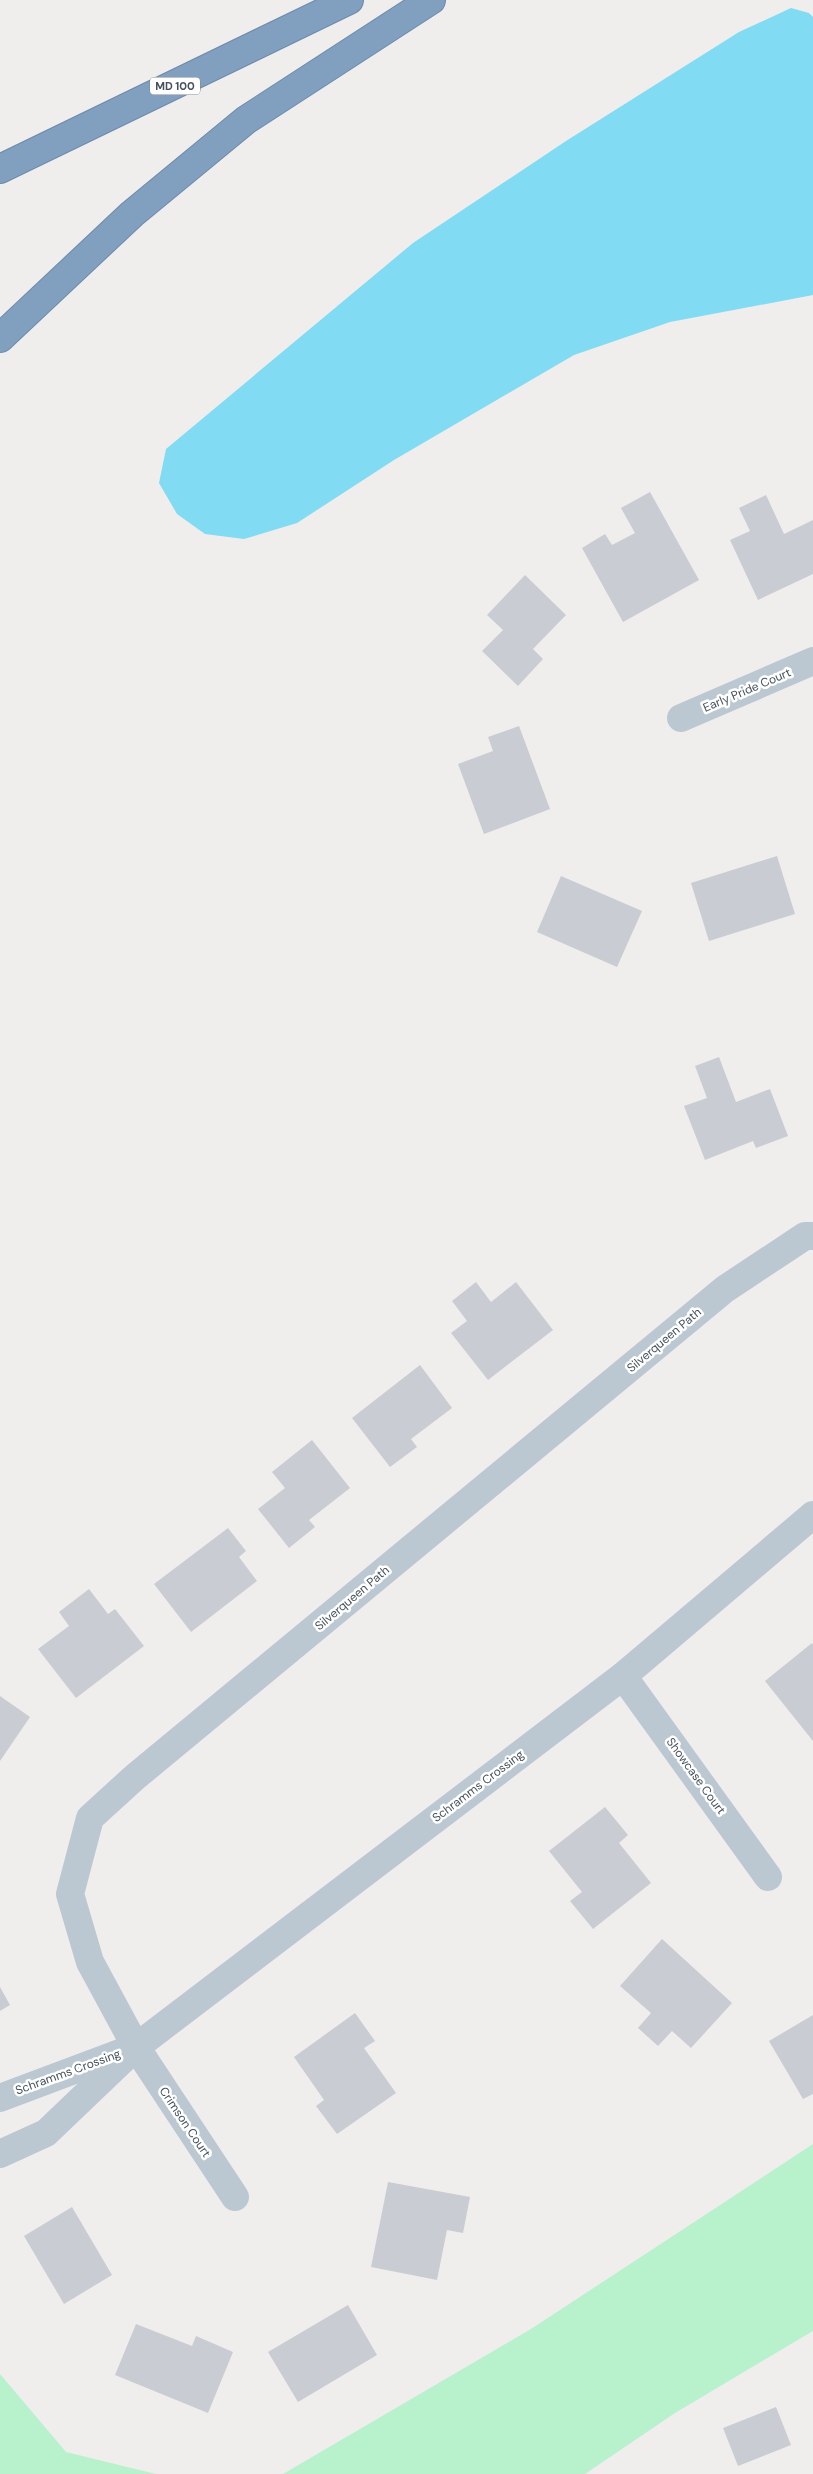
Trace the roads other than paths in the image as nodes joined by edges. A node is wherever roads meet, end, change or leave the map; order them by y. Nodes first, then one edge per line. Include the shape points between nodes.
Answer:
1 (349, 0) edge
2 (431, 0) edge
3 (0, 169) edge
4 (0, 338) edge
5 (813, 662) edge
6 (681, 718) dead end
7 (813, 1236) edge
8 (813, 1516) edge
9 (624, 1676) junction
10 (768, 1877) dead end
11 (136, 2047) junction
12 (0, 2098) edge
13 (0, 2154) edge
14 (235, 2197) dead end

1 - 3 highway, MD 100
2 - 4 highway via 246,120 132,214
5 - 6 street, Early Pride Court
7 - 11 street, Silverqueen Path via 805,1236 725,1290 143,1770 90,1818 70,1894 90,1962
8 - 9 street, Schramms Crossing
9 - 10 street, Showcase Court
9 - 11 street, Schramms Crossing
11 - 12 street, Schramms Crossing
11 - 13 street, Schramms Crossing via 46,2133
11 - 14 street, Crimson Court

